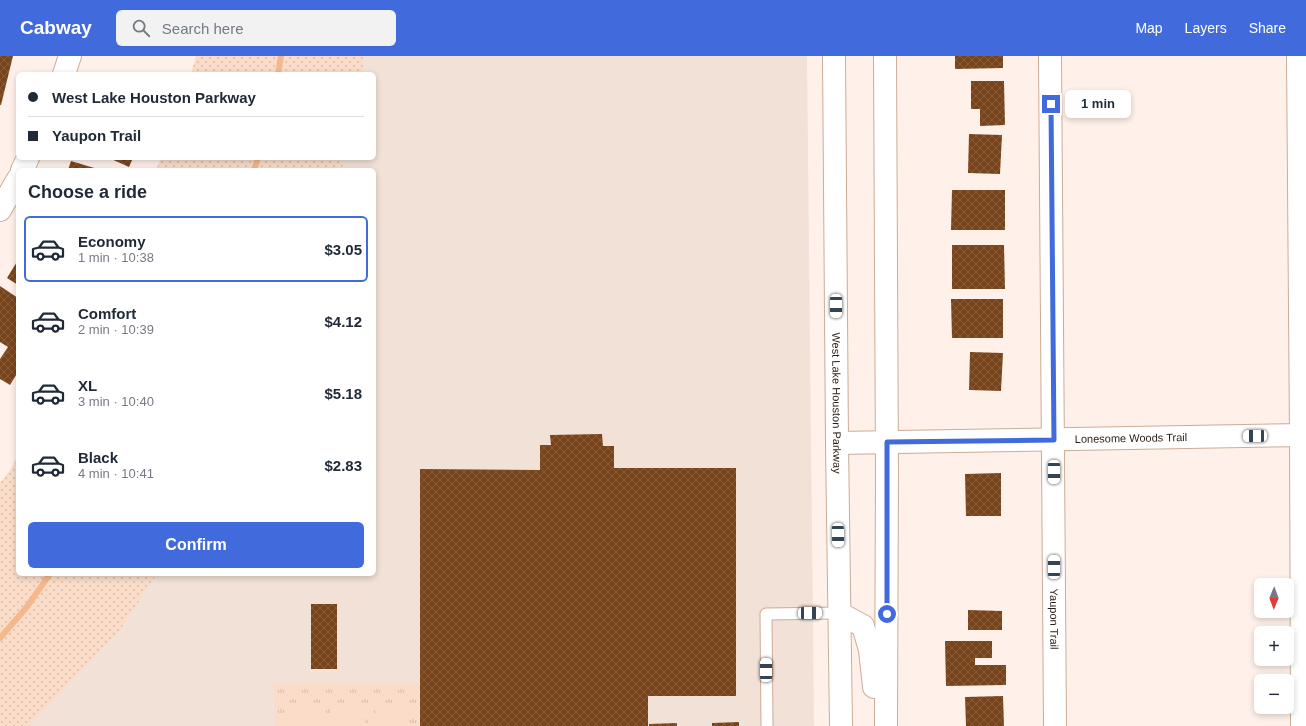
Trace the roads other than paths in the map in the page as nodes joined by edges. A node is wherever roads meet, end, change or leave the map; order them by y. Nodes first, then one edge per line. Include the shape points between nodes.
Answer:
1 (70, 56) edge
2 (834, 56) edge
3 (885, 56) edge
4 (1050, 56) edge
5 (1298, 56) edge
6 (65, 72) edge
7 (16, 182) edge
8 (0, 210) edge
9 (1304, 435) edge
10 (1054, 440) junction
11 (887, 442) junction
12 (837, 443) junction
13 (839, 613) junction
14 (767, 726) edge
15 (841, 726) edge
16 (874, 726) edge
17 (886, 726) edge
18 (1055, 726) edge
19 (1302, 726) edge

1 - 6 street
2 - 12 street, West Lake Houston Parkway
3 - 11 street
4 - 10 street, Yaupon Trail
5 - 9 street
7 - 8 street
9 - 10 street, Lonesome Woods Trail
9 - 19 street
10 - 11 street, Lonesome Woods Trail
10 - 18 street, Yaupon Trail
11 - 12 street, Lonesome Woods Trail
11 - 17 street
12 - 13 street, West Lake Houston Parkway
13 - 14 lane via 766,614
13 - 15 street, West Lake Houston Parkway
13 - 16 street via 863,626 870,650 874,682

